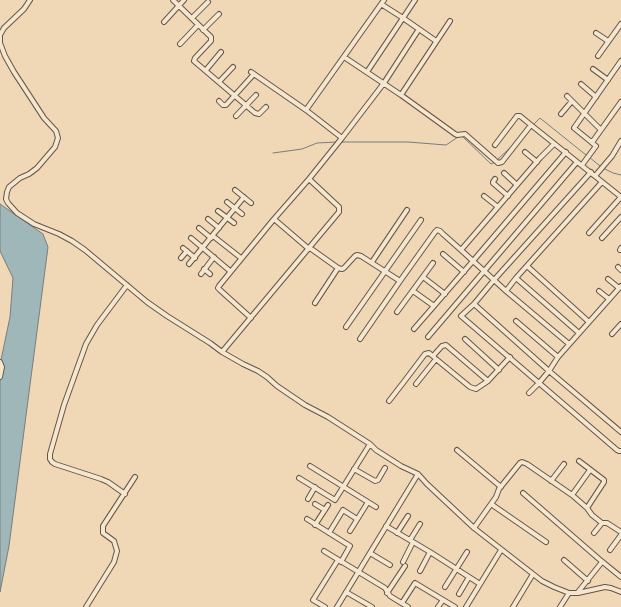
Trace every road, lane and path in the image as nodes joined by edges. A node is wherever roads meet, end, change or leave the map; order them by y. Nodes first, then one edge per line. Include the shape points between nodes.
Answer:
1 (30, 0) edge
2 (173, 0) edge
3 (184, 0) edge
4 (415, 0) edge
5 (208, 2) dead end
6 (382, 2) edge
7 (179, 6) junction
8 (219, 14) dead end
9 (192, 18) junction
10 (403, 18) junction
11 (450, 21) dead end
12 (164, 22) dead end
13 (621, 24) edge
14 (198, 25) junction
15 (418, 29) junction
16 (204, 30) junction
17 (596, 33) dead end
18 (436, 41) junction
19 (608, 42) junction
20 (180, 44) dead end
21 (221, 52) dead end
22 (344, 56) junction
23 (598, 56) dead end
24 (621, 61) edge
25 (233, 66) dead end
26 (593, 69) dead end
27 (206, 70) junction
28 (366, 72) junction
29 (608, 80) junction
30 (219, 82) junction
31 (384, 83) junction
32 (581, 84) dead end
33 (256, 95) dead end
34 (400, 95) junction
35 (235, 96) junction
36 (567, 96) dead end
37 (596, 97) junction
38 (219, 101) dead end
39 (572, 101) junction
40 (621, 102) edge
41 (246, 105) junction
42 (266, 107) dead end
43 (306, 110) junction
44 (561, 114) dead end
45 (584, 114) junction
46 (236, 116) dead end
47 (531, 125) junction
48 (601, 130) junction
49 (342, 138) junction
50 (621, 141) edge
51 (591, 142) junction
52 (554, 144) junction
53 (495, 145) dead end
54 (525, 152) dead end
55 (566, 152) junction
56 (537, 162) junction
57 (577, 162) junction
58 (582, 165) junction
59 (591, 172) junction
60 (504, 173) dead end
61 (595, 176) junction
62 (309, 179) junction
63 (495, 179) dead end
64 (602, 182) junction
65 (517, 186) junction
66 (236, 190) dead end
67 (484, 196) dead end
68 (508, 196) junction
69 (244, 197) junction
70 (621, 197) edge
71 (227, 202) dead end
72 (251, 203) dead end
73 (498, 207) junction
74 (235, 208) junction
75 (407, 210) dead end
76 (218, 211) dead end
77 (242, 214) dead end
78 (621, 217) edge
79 (227, 218) junction
80 (208, 219) dead end
81 (274, 219) junction
82 (421, 220) dead end
83 (234, 223) dead end
84 (199, 228) dead end
85 (219, 228) junction
86 (589, 233) dead end
87 (212, 237) junction
88 (191, 238) dead end
89 (602, 238) dead end
90 (182, 248) dead end
91 (203, 248) junction
92 (309, 248) junction
93 (462, 250) junction
94 (187, 251) junction
95 (443, 254) dead end
96 (214, 257) junction
97 (181, 258) dead end
98 (195, 258) junction
99 (241, 258) junction
100 (473, 261) junction
101 (372, 262) junction
102 (433, 263) dead end
103 (189, 264) dead end
104 (527, 266) junction
105 (338, 268) junction
106 (204, 269) junction
107 (230, 271) junction
108 (385, 271) junction
109 (484, 271) junction
110 (464, 272) junction
111 (201, 274) dead end
112 (210, 274) dead end
113 (423, 277) junction
114 (516, 278) junction
115 (608, 279) dead end
116 (494, 280) junction
117 (400, 281) junction
118 (127, 285) junction
119 (620, 287) edge
120 (506, 290) junction
121 (413, 291) junction
122 (599, 291) dead end
123 (444, 294) junction
124 (609, 299) junction
125 (315, 303) dead end
126 (474, 304) junction
127 (434, 306) junction
128 (397, 312) dead end
129 (251, 318) junction
130 (516, 321) dead end
131 (589, 322) junction
132 (621, 324) edge
133 (346, 327) dead end
134 (414, 329) dead end
135 (579, 333) junction
136 (612, 334) dead end
137 (428, 337) dead end
138 (360, 338) dead end
139 (465, 339) dead end
140 (569, 344) junction
141 (222, 352) junction
142 (558, 357) junction
143 (435, 358) junction
144 (510, 358) junction
145 (0, 362) edge
146 (499, 370) junction
147 (549, 371) junction
148 (0, 377) edge
149 (488, 381) junction
150 (539, 383) junction
151 (416, 384) dead end
152 (529, 393) dead end
153 (389, 401) dead end
154 (621, 432) edge
155 (370, 444) junction
156 (458, 450) dead end
157 (621, 451) edge
158 (578, 461) dead end
159 (564, 464) dead end
160 (310, 466) dead end
161 (385, 468) dead end
162 (354, 469) junction
163 (590, 470) junction
164 (418, 474) junction
165 (134, 477) dead end
166 (299, 478) dead end
167 (551, 481) junction
168 (315, 487) junction
169 (343, 487) junction
170 (501, 487) junction
171 (523, 493) dead end
172 (125, 494) junction
173 (572, 495) junction
174 (308, 499) dead end
175 (368, 502) junction
176 (315, 504) dead end
177 (328, 504) dead end
178 (491, 504) junction
179 (376, 507) dead end
180 (587, 508) junction
181 (325, 510) junction
182 (408, 516) dead end
183 (306, 519) dead end
184 (357, 519) junction
185 (602, 523) junction
186 (420, 524) dead end
187 (315, 525) junction
188 (386, 526) junction
189 (474, 528) junction
190 (350, 531) dead end
191 (329, 533) junction
192 (397, 533) junction
193 (594, 533) dead end
194 (621, 533) edge
195 (412, 541) junction
196 (546, 542) dead end
197 (501, 550) junction
198 (610, 550) dead end
199 (324, 551) dead end
200 (430, 552) junction
201 (467, 552) dead end
202 (370, 553) junction
203 (564, 560) dead end
204 (340, 561) junction
205 (602, 562) junction
206 (390, 565) dead end
207 (457, 569) junction
208 (420, 571) dead end
209 (358, 572) junction
210 (533, 574) junction
211 (469, 577) junction
212 (621, 577) edge
213 (588, 581) junction
214 (480, 584) junction
215 (445, 588) dead end
216 (346, 592) junction
217 (569, 592) junction
218 (621, 592) edge
219 (387, 593) junction
220 (578, 593) junction
221 (459, 594) dead end
222 (443, 600) junction
223 (402, 603) junction
224 (86, 607) edge
225 (325, 607) edge
226 (337, 607) edge
227 (372, 607) edge
228 (408, 607) edge
229 (438, 607) edge
230 (455, 607) edge
231 (466, 607) edge
232 (513, 607) edge
233 (560, 607) edge

1 - 118 street via 4,28 0,35 0,43 14,72 44,118 56,131 58,138 55,147 37,168 9,187 6,199 27,221 72,241
2 - 7 street
3 - 7 street
4 - 10 street
5 - 9 street
6 - 10 street
6 - 22 street
7 - 9 street
7 - 12 street
8 - 16 street
9 - 14 street
10 - 15 street
10 - 28 street
11 - 18 street
13 - 19 street
14 - 16 street
14 - 20 street
15 - 18 street
15 - 31 street
16 - 27 street via 211,37 211,41 194,61
17 - 19 street
18 - 34 street
19 - 23 street
21 - 27 street
22 - 28 street
22 - 43 street
24 - 29 street
25 - 30 street
26 - 29 street
27 - 30 street
28 - 31 street
29 - 37 street
30 - 35 street
31 - 34 street
31 - 49 street
32 - 37 street
33 - 41 street
34 - 47 street via 455,134 465,134 498,163 502,162
35 - 38 street via 225,106
35 - 41 street
35 - 43 street via 253,73
36 - 39 street
37 - 45 street
39 - 44 street
39 - 45 street
40 - 48 street
41 - 42 street via 259,114
41 - 46 street
43 - 49 street
45 - 48 street
45 - 51 street via 574,128
47 - 52 street
47 - 53 street via 517,116
48 - 51 street
49 - 62 street
50 - 61 street
51 - 58 street via 596,146
52 - 55 street
52 - 56 street
54 - 56 street
55 - 57 street
55 - 100 street
56 - 65 street
57 - 58 street
57 - 109 street
58 - 59 street
59 - 61 street
59 - 116 street
60 - 65 street
61 - 64 street
62 - 81 street
62 - 92 street via 340,209
63 - 68 street via 493,183
64 - 70 street
64 - 104 street
65 - 68 street
66 - 69 street
67 - 73 street
68 - 73 street
69 - 72 street
69 - 74 street
70 - 86 street
71 - 74 street
73 - 93 street
74 - 77 street
74 - 79 street
75 - 101 street
76 - 79 street
78 - 89 street
79 - 83 street
79 - 85 street
80 - 85 street
81 - 92 street
81 - 99 street
82 - 108 street
84 - 87 street
85 - 87 street
87 - 91 street
87 - 99 street
88 - 91 street
90 - 94 street
91 - 96 street
91 - 98 street
92 - 105 street
92 - 129 street
93 - 100 street
93 - 117 street via 437,230
94 - 97 street
94 - 98 street
95 - 110 street
96 - 106 street
96 - 107 street
98 - 103 street
99 - 107 street
100 - 109 street
100 - 110 street
101 - 105 street via 357,255 344,268
101 - 108 street
102 - 113 street
104 - 114 street
104 - 131 street
105 - 125 street
106 - 111 street
106 - 112 street
107 - 129 street via 218,288
108 - 117 street
108 - 133 street
109 - 116 street
109 - 137 street
110 - 123 street
113 - 121 street
113 - 123 street
114 - 120 street
114 - 135 street
115 - 119 street
116 - 120 street
116 - 126 street
117 - 138 street
118 - 141 street via 147,302
118 - 172 street via 86,344 50,454 50,459 55,464 101,479
119 - 124 street
120 - 140 street
121 - 127 street
121 - 128 street
122 - 124 street
123 - 127 street
124 - 131 street
126 - 144 street via 461,316
126 - 147 street
127 - 134 street
129 - 141 street
130 - 142 street
131 - 135 street
132 - 136 street
135 - 140 street
139 - 146 street
140 - 142 street
141 - 155 street via 258,371 305,405
142 - 147 street
143 - 149 street via 474,389
143 - 149 street via 446,344
143 - 151 street
143 - 153 street via 429,353 425,354
144 - 146 street
144 - 150 street
145 - 148 street
146 - 149 street
147 - 150 street
147 - 154 street
150 - 152 street
150 - 157 street
155 - 162 street
155 - 164 street via 401,466
156 - 170 street
158 - 163 street
159 - 167 street
160 - 169 street
161 - 162 street via 375,482
162 - 169 street
163 - 173 street
163 - 180 street via 604,482
164 - 188 street
164 - 189 street
165 - 172 street
166 - 168 street
167 - 170 street via 522,462
167 - 173 street
168 - 169 street via 335,500
168 - 174 street
169 - 175 street
170 - 178 street
171 - 205 street
172 - 224 street via 102,532 114,541 117,552 114,562
173 - 180 street
175 - 179 street
175 - 184 street
176 - 181 street
177 - 181 street
178 - 189 street
178 - 196 street
180 - 185 street
181 - 187 street
182 - 192 street
183 - 187 street
184 - 190 street
184 - 191 street via 343,510
185 - 193 street
185 - 194 street via 607,522
186 - 195 street
187 - 191 street
188 - 192 street
188 - 202 street
189 - 197 street
191 - 204 street via 350,546
192 - 195 street
194 - 198 street
195 - 200 street
195 - 219 street via 404,564
197 - 210 street
197 - 214 street
199 - 204 street
200 - 207 street
200 - 208 street
201 - 207 street
202 - 206 street
202 - 209 street
203 - 213 street
204 - 209 street
204 - 225 street via 313,600
205 - 212 street
205 - 213 street
207 - 211 street
207 - 215 street
209 - 216 street
209 - 219 street via 385,588
210 - 217 street via 554,587
210 - 232 street
211 - 214 street
211 - 221 street
213 - 220 street
214 - 231 street
216 - 226 street
216 - 227 street
217 - 220 street
217 - 233 street
218 - 220 street via 606,587
219 - 223 street
222 - 223 street via 415,583
222 - 229 street
222 - 230 street
223 - 228 street

